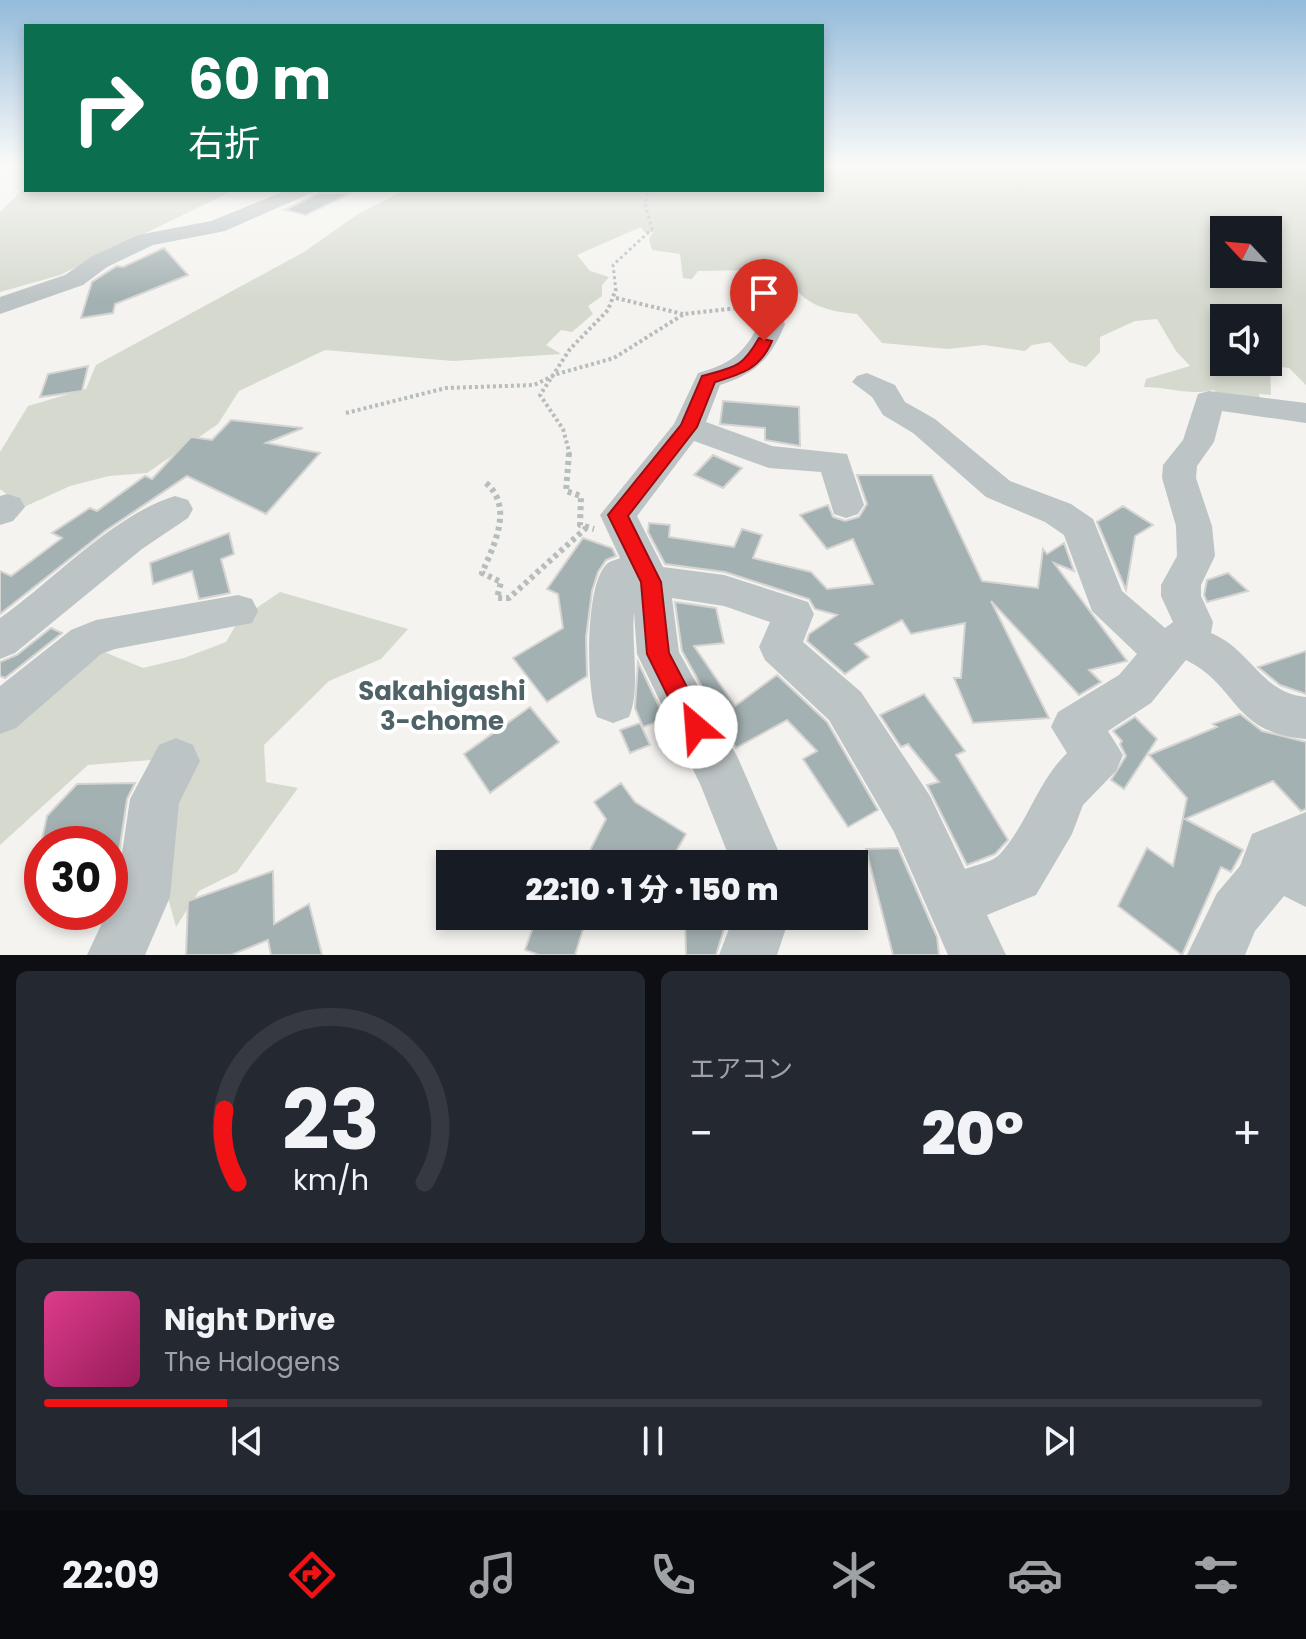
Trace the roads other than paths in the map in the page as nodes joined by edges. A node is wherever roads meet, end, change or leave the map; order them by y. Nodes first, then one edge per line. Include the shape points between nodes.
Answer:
1 (253, 210) edge
2 (764, 293) road end
3 (0, 306) edge
4 (867, 382) dead end
5 (1306, 413) edge
6 (688, 427) junction
7 (846, 505) dead end
8 (175, 509) dead end
9 (643, 563) junction
10 (238, 611) dead end
11 (0, 641) edge
12 (1173, 647) junction
13 (613, 703) dead end
14 (0, 713) edge
15 (1306, 718) edge
16 (176, 761) dead end
17 (752, 850) edge
18 (1295, 856) edge
19 (952, 902) junction
20 (757, 930) edge
21 (116, 955) edge
22 (748, 955) edge
23 (977, 955) edge
24 (1216, 955) edge

1 - 3 street via 217,226 146,240 74,280
2 - 6 street via 772,324 757,358 738,371 708,379
4 - 12 street via 998,489 1058,513 1080,528 1106,600
5 - 12 street via 1209,400 1202,433 1180,465 1196,556 1181,585 1193,622 1191,632
6 - 7 street via 769,457 835,462
6 - 9 street via 618,515
8 - 11 street via 111,550 46,609
9 - 13 street via 617,580 610,643
9 - 17 street via 658,654 721,775
9 - 19 street via 685,582 741,592 794,614 780,647 845,706 912,814
10 - 14 street via 111,632 86,642
12 - 15 street via 1218,657 1268,710
12 - 19 street via 1135,689 1074,727 1099,755 1064,790 1017,876
16 - 21 street via 155,799 143,897
18 - 24 street via 1236,912
19 - 23 street
20 - 22 street

